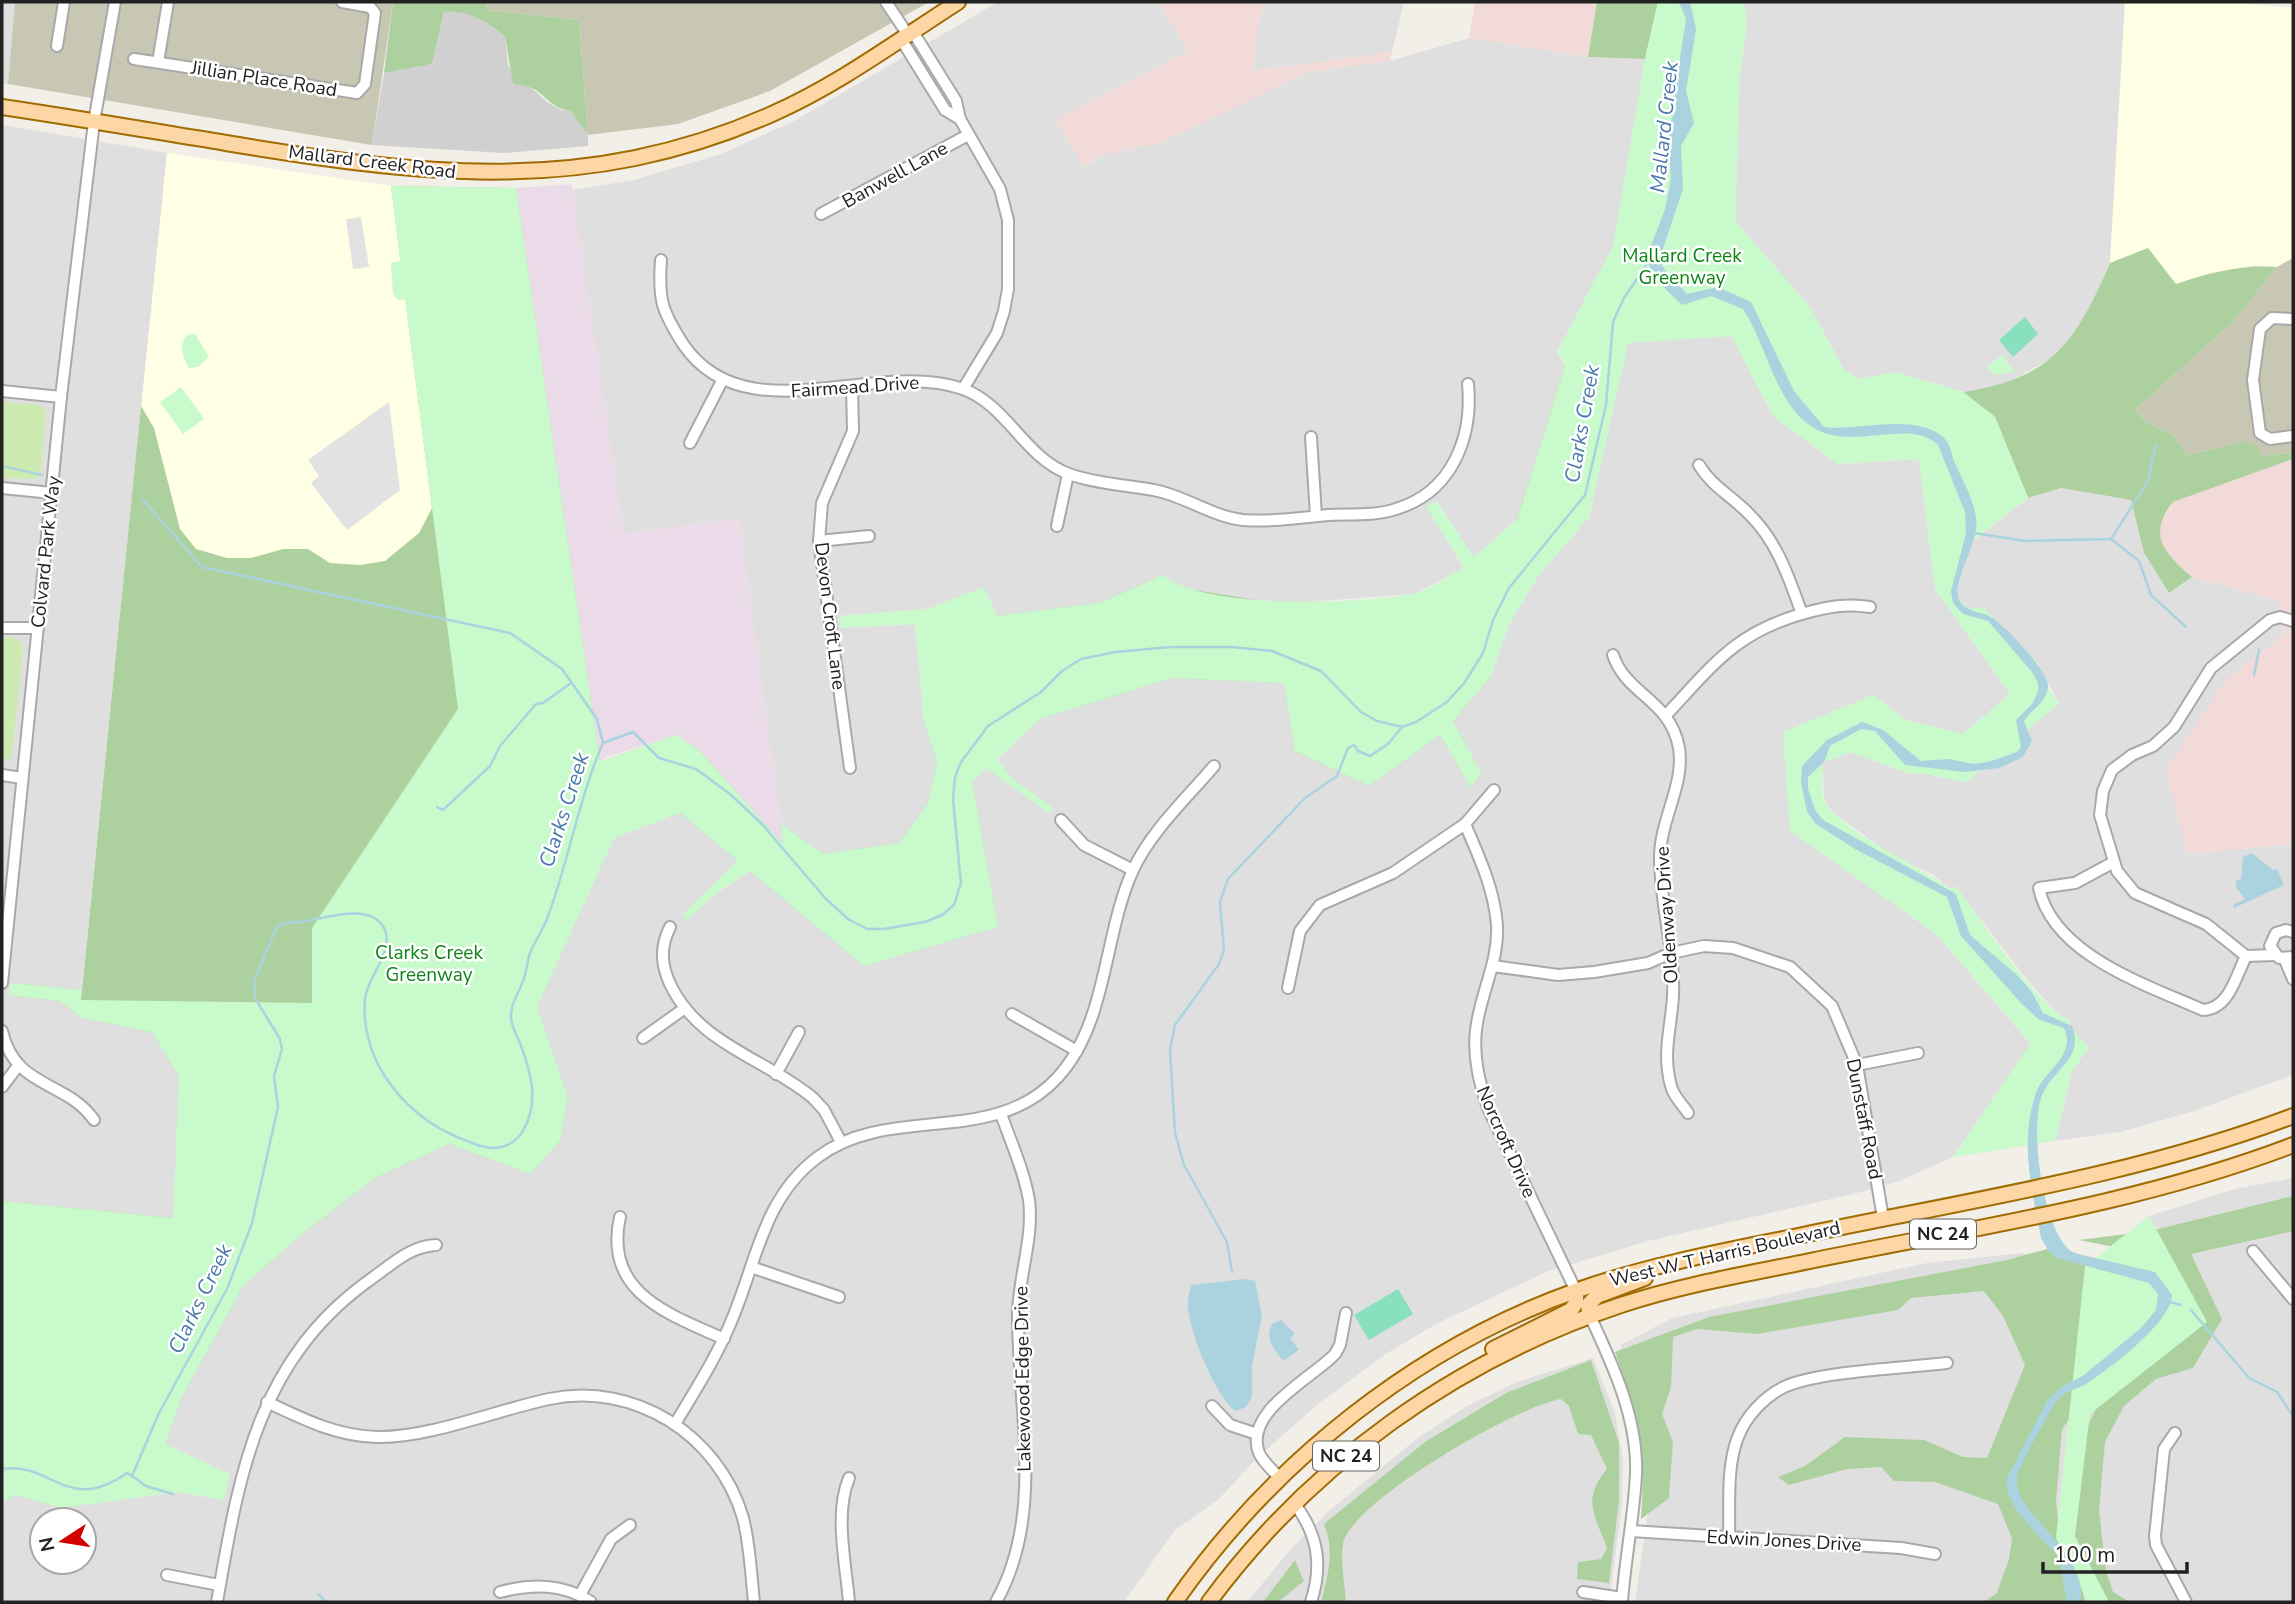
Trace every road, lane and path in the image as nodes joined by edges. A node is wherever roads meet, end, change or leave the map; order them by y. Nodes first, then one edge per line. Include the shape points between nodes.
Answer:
1 (64, 2) edge
2 (116, 2) edge
3 (168, 2) edge
4 (342, 2) edge
5 (886, 2) edge
6 (958, 2) edge
7 (907, 35) junction
8 (57, 46) dead end
9 (134, 58) dead end
10 (158, 62) junction
11 (2, 107) edge
12 (94, 122) junction
13 (968, 135) junction
14 (821, 214) dead end
15 (661, 260) dead end
16 (2293, 319) edge
17 (723, 379) junction
18 (1468, 384) dead end
19 (852, 386) junction
20 (963, 389) junction
21 (2, 391) edge
22 (61, 397) junction
23 (2293, 436) edge
24 (1311, 437) dead end
25 (690, 443) dead end
26 (1699, 465) dead end
27 (1068, 474) junction
28 (2, 488) edge
29 (52, 492) junction
30 (1316, 516) junction
31 (1057, 526) dead end
32 (869, 536) dead end
33 (819, 541) junction
34 (1870, 607) dead end
35 (1802, 614) junction
36 (2293, 621) edge
37 (2, 628) edge
38 (38, 628) junction
39 (1613, 655) dead end
40 (1667, 714) junction
41 (1214, 766) dead end
42 (850, 768) dead end
43 (2, 775) edge
44 (22, 778) junction
45 (1494, 790) dead end
46 (1061, 820) dead end
47 (1465, 824) junction
48 (2114, 863) junction
49 (1133, 870) junction
50 (670, 927) dead end
51 (4, 929) edge
52 (2293, 932) edge
53 (1671, 953) junction
54 (2246, 956) junction
55 (2284, 958) edge
56 (1493, 966) junction
57 (2293, 979) edge
58 (2, 983) edge
59 (1288, 988) dead end
60 (685, 1008) junction
61 (1012, 1014) dead end
62 (2, 1031) edge
63 (799, 1032) dead end
64 (643, 1038) dead end
65 (1077, 1051) junction
66 (1918, 1053) dead end
67 (1857, 1065) junction
68 (18, 1066) junction
69 (776, 1074) junction
70 (2, 1087) edge
71 (1688, 1113) dead end
72 (1001, 1114) junction
73 (2293, 1116) edge
74 (94, 1120) dead end
75 (841, 1142) junction
76 (2293, 1145) edge
77 (620, 1217) dead end
78 (1882, 1218) junction
79 (436, 1245) dead end
80 (2253, 1251) dead end
81 (1685, 1260) junction
82 (751, 1266) junction
83 (1576, 1291) junction
84 (839, 1297) dead end
85 (2293, 1299) edge
86 (1590, 1316) junction
87 (1343, 1318) dead end
88 (724, 1339) junction
89 (1947, 1363) dead end
90 (1456, 1379) junction
91 (267, 1402) junction
92 (1213, 1410) dead end
93 (675, 1424) junction
94 (2175, 1433) dead end
95 (1257, 1434) junction
96 (849, 1478) dead end
97 (1280, 1478) junction
98 (1294, 1503) junction
99 (630, 1525) dead end
100 (1631, 1531) junction
101 (1729, 1537) junction
102 (1936, 1553) dead end
103 (167, 1575) dead end
104 (219, 1586) junction
105 (500, 1592) dead end
106 (1583, 1592) dead end
107 (580, 1595) junction
108 (1622, 1600) edge
109 (216, 1602) edge
110 (591, 1602) edge
111 (754, 1602) edge
112 (849, 1602) edge
113 (996, 1602) edge
114 (1175, 1602) edge
115 (1209, 1602) edge
116 (1311, 1602) edge
117 (2186, 1602) edge

1 - 8 street
2 - 12 street, Colvard Park Way
3 - 10 street
4 - 10 street, Jillian Place Road via 370,7 375,13 365,84 358,93
5 - 7 street
6 - 7 main road, Mallard Creek Road
7 - 12 main road, Mallard Creek Road via 813,94 738,128 643,156 556,170 493,174 397,169
7 - 13 street via 945,110 960,119
9 - 10 street, Jillian Place Road
11 - 12 main road, Mallard Creek Road
12 - 22 street, Colvard Park Way
13 - 14 street, Banwell Lane
13 - 20 street via 1000,189 1009,244 1004,311 997,333
15 - 17 street, Fairmead Drive via 659,295 664,315 692,357
16 - 23 street via 2272,318 2260,329 2253,380 2260,433 2270,439
17 - 19 street, Fairmead Drive via 770,393
17 - 25 street
18 - 30 street, Fairmead Drive via 1471,409 1462,447 1437,488 1396,510
19 - 20 street, Fairmead Drive via 914,380
19 - 33 street, Devon Croft Lane via 853,431 822,503
20 - 27 street, Fairmead Drive via 990,405 1040,456
21 - 22 street
22 - 29 street, Colvard Park Way
24 - 30 street
26 - 35 street via 1713,484 1764,530 1785,567
27 - 30 street, Fairmead Drive via 1161,492 1241,520
27 - 31 street
28 - 29 street
29 - 38 street, Colvard Park Way
32 - 33 street
33 - 42 street, Devon Croft Lane
34 - 35 street via 1841,604
35 - 40 street via 1773,622 1737,642
36 - 48 street via 2270,620 2211,668 2174,727 2153,746 2112,770 2103,790 2100,815
37 - 38 street
38 - 44 street, Colvard Park Way
39 - 40 street via 1619,672
40 - 53 street, Oldenway Drive via 1681,771 1665,818 1660,858
41 - 49 street via 1152,838
43 - 44 street
44 - 51 street, Colvard Park Way
45 - 47 street
46 - 49 street via 1084,845
47 - 56 street, Norcroft Drive via 1491,884 1497,927
47 - 59 street via 1393,873 1320,905 1300,931
48 - 54 street via 2134,893 2206,924
48 - 54 street via 2074,883 2039,888 2043,905 2056,923 2099,962 2203,1010 2226,999
49 - 65 street via 1091,1018
50 - 60 street via 662,947 663,965
51 - 58 street, Colvard Park Way
52 - 55 street via 2281,931 2273,937 2270,946
53 - 56 street, Dunstaff Road via 1648,963 1558,975
53 - 67 street, Dunstaff Road via 1703,946 1733,948 1790,967 1832,1006
53 - 71 street, Oldenway Drive via 1673,997 1665,1045 1671,1089
54 - 55 street
55 - 57 street
56 - 83 street, Norcroft Drive via 1476,1028 1478,1081
60 - 64 street
60 - 69 street via 723,1043
61 - 65 street
62 - 68 street via 5,1046
63 - 69 street
65 - 72 street via 1050,1085
66 - 67 street
67 - 78 street, Dunstaff Road
68 - 70 street
68 - 74 street via 36,1081 83,1104
69 - 75 street via 813,1098
72 - 75 street via 875,1131
72 - 113 street, Lakewood Edge Drive via 1030,1209 1018,1316 1025,1513 1012,1569
73 - 78 main road, West W T Harris Boulevard / NC 24 via 2134,1167
75 - 82 street via 787,1185 765,1222
76 - 86 main road, West W T Harris Boulevard / NC 24 via 2155,1189 1713,1281
77 - 88 street via 618,1249 636,1291 657,1308
78 - 81 main road, West W T Harris Boulevard / NC 24
79 - 91 street via 412,1250 335,1308 298,1350
80 - 85 street
81 - 83 main road, West W T Harris Boulevard / NC 24
81 - 86 main road via 1597,1296 1588,1305
82 - 84 street
82 - 88 street
83 - 90 main road via 1571,1310 1495,1348
83 - 97 main road, West W T Harris Boulevard / NC 24 via 1433,1361 1346,1420
86 - 90 main road, West W T Harris Boulevard / NC 24
86 - 100 street via 1631,1427 1636,1471
87 - 95 street via 1335,1354 1269,1410
88 - 93 street
89 - 101 street via 1807,1380 1770,1395 1745,1423 1734,1450
90 - 98 main road, West W T Harris Boulevard / NC 24 via 1361,1444
91 - 93 street via 323,1428 360,1436 401,1435 569,1396 616,1400
91 - 104 street via 239,1482
92 - 95 street via 1239,1430
93 - 111 street via 712,1457 738,1503
94 - 117 street via 2164,1449 2155,1536
95 - 97 street via 1260,1456
96 - 112 street via 842,1513
97 - 114 main road, West W T Harris Boulevard / NC 24 via 1222,1541
98 - 115 main road, West W T Harris Boulevard / NC 24
98 - 116 street via 1309,1522 1318,1553
99 - 107 street via 611,1539
100 - 101 street, Edwin Jones Drive
100 - 108 street
101 - 102 street, Edwin Jones Drive
103 - 104 street
104 - 109 street
105 - 107 street via 544,1586
106 - 108 street
107 - 110 street

